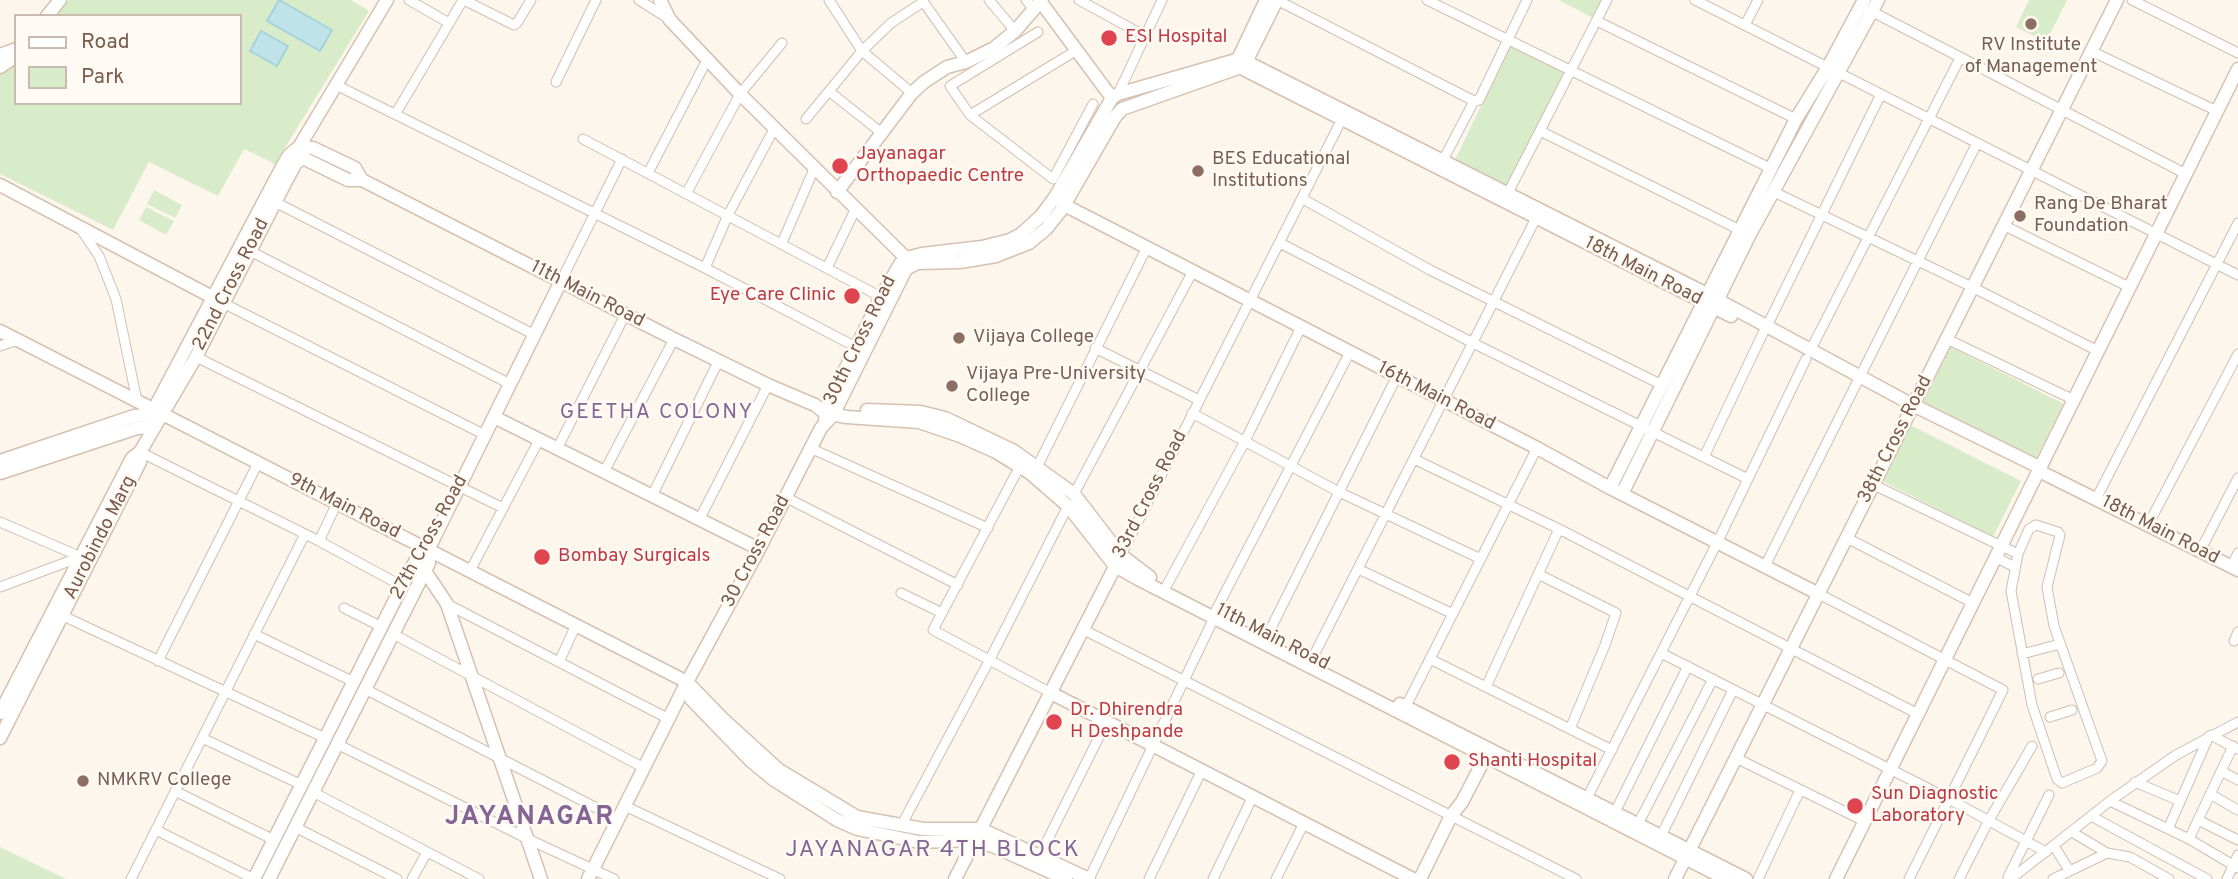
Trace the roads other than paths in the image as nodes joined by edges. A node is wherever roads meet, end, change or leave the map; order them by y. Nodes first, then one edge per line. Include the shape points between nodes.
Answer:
1 (60, 0) edge
2 (387, 0) edge
3 (410, 0) edge
4 (463, 0) edge
5 (530, 0) edge
6 (596, 0) edge
7 (639, 0) edge
8 (660, 0) edge
9 (829, 0) edge
10 (989, 0) edge
11 (1079, 0) edge
12 (1162, 0) edge
13 (1266, 0) edge
14 (1277, 0) edge
15 (1427, 0) edge
16 (1527, 0) edge
17 (1607, 0) edge
18 (1695, 0) edge
19 (1758, 0) edge
20 (2117, 0) edge
21 (2132, 0) edge
22 (923, 1) edge
23 (1036, 2) edge
24 (1706, 2) edge
25 (1868, 5) edge
26 (49, 14) edge
27 (670, 20) junction
28 (1597, 21) junction
29 (449, 23) junction
30 (1745, 25) junction
31 (1015, 31) junction
32 (1038, 32) dead end
33 (1145, 36) junction
34 (1507, 40) junction
35 (782, 43) dead end
36 (1077, 50) junction
37 (862, 51) junction
38 (2091, 51) junction
39 (2238, 53) edge
40 (708, 58) junction
41 (1960, 58) junction
42 (966, 62) junction
43 (1241, 62) junction
44 (2238, 69) edge
45 (1834, 70) junction
46 (1571, 71) junction
47 (556, 82) dead end
48 (336, 85) junction
49 (830, 92) junction
50 (912, 93) junction
51 (740, 94) junction
52 (1881, 94) junction
53 (1115, 96) junction
54 (1474, 101) junction
55 (1093, 104) dead end
56 (2061, 110) junction
57 (2217, 111) junction
58 (396, 113) junction
59 (970, 115) junction
60 (1344, 115) junction
61 (1929, 118) junction
62 (806, 119) dead end
63 (1796, 119) junction
64 (774, 129) junction
65 (1539, 131) junction
66 (883, 134) junction
67 (583, 139) dead end
68 (1977, 143) junction
69 (301, 153) junction
70 (622, 159) junction
71 (1440, 164) junction
72 (814, 169) junction
73 (1772, 169) junction
74 (2031, 170) junction
75 (648, 173) junction
76 (2186, 174) junction
77 (0, 185) edge
78 (837, 192) junction
79 (1508, 192) junction
80 (1773, 192) junction
81 (686, 194) junction
82 (1303, 199) junction
83 (1060, 201) junction
84 (275, 202) junction
85 (855, 210) junction
86 (594, 213) junction
87 (727, 215) junction
88 (1822, 215) junction
89 (1536, 218) junction
90 (2238, 223) edge
91 (78, 225) junction
92 (2003, 226) junction
93 (1740, 230) junction
94 (2156, 233) junction
95 (1869, 237) junction
96 (782, 243) junction
97 (1280, 243) junction
98 (1147, 247) junction
99 (250, 251) junction
100 (906, 258) junction
101 (1919, 261) junction
102 (2217, 264) junction
103 (705, 268) junction
104 (827, 268) junction
105 (1193, 271) junction
106 (2238, 275) edge
107 (561, 281) junction
108 (1972, 287) junction
109 (2129, 287) junction
110 (881, 297) junction
111 (219, 300) junction
112 (1250, 301) junction
113 (1710, 301) junction
114 (1494, 302) junction
115 (626, 313) junction
116 (1301, 327) junction
117 (1765, 329) junction
118 (0, 331) edge
119 (535, 335) junction
120 (674, 339) junction
121 (1947, 339) junction
122 (18, 340) junction
123 (1473, 343) junction
124 (0, 346) edge
125 (856, 347) junction
126 (1095, 348) junction
127 (2098, 351) junction
128 (1350, 352) junction
129 (2238, 354) edge
130 (1808, 355) junction
131 (196, 357) junction
132 (719, 360) junction
133 (1139, 370) junction
134 (1397, 376) junction
135 (1859, 381) junction
136 (510, 384) junction
137 (768, 385) junction
138 (1662, 385) junction
139 (1199, 400) junction
140 (1444, 400) junction
141 (2074, 400) junction
142 (137, 401) junction
143 (1912, 409) junction
144 (827, 411) junction
145 (159, 412) junction
146 (1192, 413) junction
147 (494, 417) junction
148 (135, 422) junction
149 (1647, 429) junction
150 (485, 435) junction
151 (539, 440) junction
152 (1244, 443) junction
153 (810, 448) junction
154 (1537, 448) junction
155 (557, 449) junction
156 (140, 452) junction
157 (1704, 457) junction
158 (1414, 459) junction
159 (0, 461) edge
160 (258, 463) junction
161 (1020, 466) junction
162 (1037, 467) junction
163 (1292, 467) junction
164 (2039, 471) junction
165 (604, 472) junction
166 (0, 473) edge
167 (2238, 478) edge
168 (1748, 479) junction
169 (1874, 485) junction
170 (459, 486) junction
171 (1616, 491) junction
172 (1339, 492) junction
173 (652, 496) junction
174 (785, 497) junction
175 (2096, 499) junction
176 (1071, 500) junction
177 (238, 501) junction
178 (337, 503) junction
179 (1508, 505) junction
180 (503, 508) junction
181 (1386, 514) junction
182 (699, 520) junction
183 (0, 522) edge
184 (2148, 526) junction
185 (988, 528) junction
186 (1559, 529) junction
187 (305, 534) junction
188 (1847, 538) junction
189 (319, 541) junction
190 (1718, 541) junction
191 (759, 549) junction
192 (428, 550) junction
193 (2200, 551) junction
194 (1998, 552) junction
195 (2238, 553) edge
196 (2018, 554) junction
197 (1481, 559) junction
198 (1118, 561) junction
199 (79, 564) junction
200 (1765, 566) junction
201 (2015, 567) junction
202 (419, 568) junction
203 (1358, 569) junction
204 (2234, 569) edge
205 (470, 571) junction
206 (1538, 574) junction
207 (958, 585) junction
208 (1167, 585) junction
209 (402, 586) junction
210 (0, 587) edge
211 (901, 593) dead end
212 (1819, 594) junction
213 (1690, 597) junction
214 (1973, 603) junction
215 (447, 604) junction
216 (344, 608) dead end
217 (942, 613) junction
218 (1215, 614) junction
219 (1453, 614) junction
220 (61, 615) junction
221 (576, 625) junction
222 (388, 630) junction
223 (1084, 630) junction
224 (254, 634) junction
225 (1267, 636) junction
226 (2060, 644) junction
227 (1791, 649) junction
228 (1661, 653) junction
229 (2022, 654) junction
230 (1312, 659) junction
231 (1430, 659) junction
232 (1945, 659) junction
233 (158, 661) junction
234 (989, 661) junction
235 (559, 662) junction
236 (1688, 666) junction
237 (2059, 673) dead end
238 (470, 676) junction
239 (1713, 679) junction
240 (2038, 679) dead end
241 (1183, 680) junction
242 (687, 682) junction
243 (359, 685) junction
244 (1486, 687) junction
245 (1733, 690) junction
246 (225, 692) junction
247 (1051, 693) junction
248 (1763, 705) junction
249 (1406, 706) junction
250 (2072, 710) dead end
251 (0, 713) edge
252 (1917, 714) junction
253 (2050, 717) dead end
254 (669, 719) junction
255 (1107, 721) junction
256 (2238, 722) edge
257 (1570, 729) junction
258 (2210, 735) junction
259 (0, 738) edge
260 (202, 738) junction
261 (331, 741) junction
262 (1152, 744) junction
263 (2032, 746) dead end
264 (2235, 748) edge
265 (1612, 750) junction
266 (1484, 751) junction
267 (1736, 758) junction
268 (500, 759) junction
269 (644, 768) junction
270 (1890, 769) junction
271 (1202, 771) junction
272 (2221, 771) junction
273 (2238, 780) edge
274 (2135, 782) junction
275 (308, 789) junction
276 (1800, 790) junction
277 (175, 791) junction
278 (2049, 794) dead end
279 (2210, 794) junction
280 (1253, 796) junction
281 (1587, 798) junction
282 (1949, 799) junction
283 (2110, 801) junction
284 (2180, 801) junction
285 (625, 806) junction
286 (2238, 810) edge
287 (1615, 813) junction
288 (1451, 816) junction
289 (2091, 816) junction
290 (618, 819) junction
291 (2198, 820) junction
292 (1864, 821) junction
293 (1987, 822) junction
294 (1304, 823) junction
295 (1638, 824) junction
296 (901, 826) junction
297 (295, 827) junction
298 (2168, 829) junction
299 (156, 830) junction
300 (2073, 832) junction
301 (978, 835) junction
302 (1661, 836) junction
303 (274, 839) junction
304 (528, 839) junction
305 (2189, 839) junction
306 (2238, 840) edge
307 (2025, 841) junction
308 (2050, 849) junction
309 (427, 852) junction
310 (2107, 853) junction
311 (1687, 854) junction
312 (2238, 855) edge
313 (2236, 866) edge
314 (1041, 867) edge
315 (2069, 870) junction
316 (590, 874) edge
317 (2152, 875) edge
318 (131, 879) edge
319 (254, 879) edge
320 (269, 879) edge
321 (397, 879) edge
322 (412, 879) edge
323 (479, 879) edge
324 (541, 879) edge
325 (614, 879) edge
326 (780, 879) edge
327 (956, 879) edge
328 (1066, 879) edge
329 (1089, 879) edge
330 (1149, 879) edge
331 (1213, 879) edge
332 (1276, 879) edge
333 (1413, 879) edge
334 (1420, 879) edge
335 (1576, 879) edge
336 (1675, 879) edge
337 (1726, 879) edge
338 (1746, 879) edge
339 (1758, 879) edge
340 (1836, 879) edge
341 (1909, 879) edge
342 (1959, 879) edge
343 (2053, 879) edge
344 (2169, 879) edge
345 (2207, 879) edge
346 (2227, 879) edge

1 - 26 main road
2 - 48 main road
3 - 29 street
4 - 5 street via 514,25
4 - 29 street
6 - 47 street
7 - 27 street
8 - 27 main road
9 - 37 street
10 - 31 street
11 - 33 street
12 - 33 street
13 - 43 main road
14 - 43 main road
14 - 54 street
15 - 34 street
16 - 34 street
17 - 28 street
18 - 24 street
19 - 30 street
20 - 38 main road, 38th Cross Road
21 - 39 street
22 - 37 street
22 - 42 street
23 - 31 main road
23 - 36 main road
24 - 30 street
25 - 41 street
25 - 45 main road
27 - 40 main road
28 - 46 street
28 - 63 street
29 - 58 street
30 - 45 street
31 - 42 main road
32 - 59 street via 950,86
33 - 53 street
34 - 46 street
34 - 54 street via 1479,100
35 - 51 street
36 - 53 main road
36 - 59 street
37 - 49 street
37 - 50 street
38 - 56 main road, 38th Cross Road
38 - 57 street
40 - 51 main road
40 - 75 street
41 - 56 street
41 - 61 street
42 - 50 main road via 938,72
43 - 53 main road
43 - 60 main road, 18th Main Road
43 - 83 main road, 30th Cross Road via 1122,108
44 - 57 main road
45 - 52 street
45 - 63 main road
45 - 80 main road
46 - 65 street
46 - 73 street
48 - 58 street
48 - 69 main road
49 - 62 street
49 - 66 street
50 - 66 main road
51 - 64 main road
51 - 81 street
52 - 61 street
52 - 88 street
53 - 83 main road, 30th Cross Road
54 - 71 street
55 - 59 street via 1053,179
56 - 74 main road, 38th Cross Road
56 - 76 street
57 - 76 main road
58 - 86 street
60 - 71 main road, 18th Main Road
60 - 82 street, 33rd Cross Road
61 - 68 street
61 - 95 street
63 - 73 main road
64 - 72 main road
64 - 87 street
65 - 79 street
65 - 93 street
66 - 78 main road
67 - 70 street
68 - 74 street
68 - 101 street
69 - 84 main road, 22nd Cross Road
69 - 107 main road, 11th Main Road via 313,148 355,168 362,180
69 - 111 main road, 22nd Cross Road via 289,155 283,165
70 - 75 street
70 - 86 street, 27th Cross Road
71 - 79 main road, 18th Main Road
71 - 89 main road, 18th Main Road
72 - 78 main road
72 - 96 street
73 - 93 main road
74 - 92 main road, 38th Cross Road
74 - 94 street
75 - 81 street
76 - 94 main road
77 - 91 main road
78 - 85 main road
79 - 113 main road, 18th Main Road
80 - 88 street
80 - 113 main road
81 - 87 street
82 - 97 street, 33rd Cross Road
82 - 114 street
83 - 98 main road, 16th Main Road
83 - 100 main road, 30th Cross Road via 1010,240
83 - 144 main road, 30th Cross Road via 1039,235 1016,249 976,260 917,263 906,269
84 - 99 main road, 22nd Cross Road
84 - 119 street
85 - 100 main road
85 - 104 street
86 - 103 street
86 - 107 street, 27th Cross Road
87 - 96 street
87 - 103 street
88 - 95 street
88 - 117 street
89 - 113 main road, 18th Main Road
89 - 114 street
90 - 102 street
91 - 111 main road
91 - 142 street via 99,256 116,299
92 - 108 main road, 38th Cross Road
92 - 109 street
93 - 113 main road
94 - 102 street
94 - 109 main road
95 - 101 street
95 - 130 street
96 - 104 street
97 - 112 street, 33rd Cross Road
97 - 123 street
98 - 105 main road, 16th Main Road
98 - 126 street
99 - 111 main road, 22nd Cross Road
99 - 136 street
100 - 110 main road, 30th Cross Road
101 - 108 street
101 - 135 street
102 - 106 street
102 - 175 street
103 - 125 street
104 - 110 street
105 - 112 main road, 16th Main Road
105 - 133 street
107 - 115 main road, 11th Main Road
107 - 119 main road, 27th Cross Road
108 - 121 main road, 38th Cross Road
108 - 127 street
109 - 127 main road
110 - 125 main road, 30th Cross Road
111 - 131 main road, 22nd Cross Road
111 - 145 main road
111 - 150 street
112 - 116 main road, 16th Main Road
112 - 139 street, 33rd Cross Road
113 - 117 main road, 18th Main Road
113 - 138 main road
113 - 149 main road
114 - 123 street
114 - 138 street
115 - 120 main road, 11th Main Road
115 - 155 street
116 - 128 main road, 16th Main Road
116 - 152 street
117 - 130 main road, 18th Main Road
117 - 157 street
118 - 122 main road, 9th Main Road
119 - 136 main road, 27th Cross Road
120 - 132 main road, 11th Main Road
120 - 165 street
121 - 141 street
121 - 143 main road, 38th Cross Road
122 - 124 street
122 - 142 main road, 9th Main Road
123 - 140 street
123 - 149 street
125 - 144 main road, 30th Cross Road
126 - 133 street
126 - 162 street
127 - 141 main road
128 - 134 main road, 16th Main Road
128 - 163 street
129 - 184 street
130 - 135 main road, 18th Main Road
130 - 168 street
131 - 145 main road, 22nd Cross Road
131 - 170 street
132 - 137 main road, 11th Main Road
132 - 173 street
133 - 139 street
133 - 176 street
134 - 140 main road, 16th Main Road
134 - 172 street
135 - 143 main road, 18th Main Road
135 - 200 street
136 - 147 main road, 27th Cross Road
137 - 144 main road, 11th Main Road
137 - 182 street
138 - 149 main road
139 - 146 street, 33rd Cross Road
140 - 154 main road, 16th Main Road
140 - 158 street
141 - 164 main road
142 - 145 main road, 9th Main Road
143 - 164 main road, 18th Main Road
143 - 169 main road, 38th Cross Road
144 - 153 main road, 30 Cross Road
144 - 161 main road, 11th Main Road via 919,422
144 - 162 main road, 11th Main Road via 921,412 945,418 1002,444
145 - 148 main road
145 - 156 main road, Aurobindo Marg
145 - 160 main road, 9th Main Road
146 - 152 street
146 - 198 street, 33rd Cross Road
147 - 150 main road, 27th Cross Road
147 - 151 main road
148 - 159 main road
148 - 166 main road
149 - 157 street
149 - 171 main road
150 - 170 main road, 27th Cross Road
151 - 155 main road
151 - 180 street
152 - 163 street
152 - 208 street
153 - 174 main road, 30 Cross Road
153 - 185 street
154 - 171 main road, 16th Main Road
154 - 179 street
155 - 165 main road
156 - 177 street
156 - 199 main road, Aurobindo Marg via 132,458
157 - 168 street
158 - 179 street
158 - 181 street
160 - 177 street
160 - 178 main road, 9th Main Road
161 - 176 main road, 11th Main Road
161 - 185 street
162 - 176 main road, 11th Main Road
163 - 172 street
163 - 218 street
164 - 175 main road, 18th Main Road
164 - 194 main road
165 - 173 main road
167 - 193 street
168 - 190 street
169 - 188 main road, 38th Cross Road
169 - 194 street
170 - 180 street
170 - 192 main road, 27th Cross Road
171 - 190 main road, 16th Main Road
172 - 181 street
172 - 225 street
173 - 182 main road
174 - 191 main road, 30 Cross Road
174 - 207 street
175 - 184 main road, 18th Main Road
176 - 198 main road, 11th Main Road
176 - 234 street
177 - 187 street
177 - 233 street
178 - 189 street
178 - 192 main road, 9th Main Road
179 - 186 street
179 - 197 street
180 - 205 street
181 - 197 street
181 - 203 street
182 - 191 main road
183 - 199 street via 74,554
184 - 193 main road, 18th Main Road
185 - 207 street
186 - 206 street
186 - 213 street
187 - 189 street
187 - 224 street
188 - 212 main road, 38th Cross Road
188 - 214 street
189 - 209 street
190 - 200 main road, 16th Main Road
190 - 213 street
191 - 242 main road, 30 Cross Road
192 - 202 main road, 27th Cross Road via 417,558
192 - 205 main road, 9th Main Road
193 - 204 main road, 18th Main Road
194 - 196 street
194 - 201 street
194 - 214 main road
195 - 204 street
196 - 201 street
196 - 226 street via 2029,529 2036,525 2060,536 2048,587
197 - 219 street
198 - 208 main road, 11th Main Road
198 - 218 main road, 11th Main Road
198 - 223 main road, 33rd Cross Road
199 - 210 street
199 - 220 main road, Aurobindo Marg
199 - 251 main road, Aurobindo Marg
200 - 212 main road, 16th Main Road
201 - 229 street via 2011,591
202 - 209 main road, 27th Cross Road
202 - 215 main road
202 - 222 main road, 27th Cross Road
203 - 219 street
203 - 230 street
205 - 221 main road, 9th Main Road
206 - 244 street
206 - 257 street via 1616,613
207 - 217 street
208 - 218 main road, 11th Main Road
209 - 222 main road, 27th Cross Road
211 - 217 street
212 - 227 main road, 38th Cross Road
212 - 232 street
213 - 227 street
213 - 228 street
214 - 232 main road
215 - 235 street
215 - 238 main road
216 - 222 street
217 - 234 street via 935,633
218 - 225 main road, 11th Main Road
218 - 241 street
218 - 266 main road, 11th Main Road
219 - 231 street
220 - 233 street
220 - 259 main road, Aurobindo Marg
221 - 235 street
221 - 242 main road, 9th Main Road
222 - 238 street
222 - 243 main road, 27th Cross Road
223 - 241 street
223 - 247 main road, 33rd Cross Road
224 - 243 street
224 - 246 street
225 - 230 main road, 11th Main Road
226 - 229 street
226 - 229 street via 2102,761 2097,768 2062,783 2032,705
227 - 248 main road, 38th Cross Road
227 - 252 street
228 - 236 street
228 - 265 street
230 - 249 main road, 11th Main Road
231 - 244 street
231 - 249 street
232 - 252 main road
232 - 282 street via 2003,690
233 - 246 street
234 - 247 street
234 - 296 street
235 - 254 street
236 - 239 street
236 - 287 street
237 - 240 street
238 - 268 main road
238 - 269 street
239 - 245 street
239 - 295 street
241 - 262 street
241 - 288 street
242 - 254 main road
242 - 296 main road, 9th Main Road via 779,770 857,817
242 - 301 main road, 9th Main Road via 691,699 751,761 837,820 857,829 919,842
243 - 261 main road, 27th Cross Road
243 - 268 street
244 - 257 street
245 - 248 street
245 - 302 street
246 - 260 street
246 - 261 street
247 - 255 main road
247 - 301 main road, 33rd Cross Road
248 - 267 main road, 38th Cross Road
248 - 270 street
249 - 266 main road, 11th Main Road
250 - 253 street
252 - 270 main road
254 - 269 main road
255 - 262 main road
255 - 314 street
256 - 258 street
257 - 265 street
258 - 264 street
258 - 274 street
258 - 284 street
260 - 275 street
260 - 277 street
261 - 275 main road, 27th Cross Road
261 - 304 street
262 - 271 main road
262 - 329 street
263 - 293 street
264 - 272 street
265 - 281 street
266 - 281 main road, 11th Main Road
266 - 288 main road
266 - 311 main road, 11th Main Road
267 - 276 street
267 - 311 main road, 38th Cross Road
268 - 290 street
268 - 304 main road
269 - 285 main road
270 - 282 street
270 - 292 main road
271 - 280 main road
271 - 330 street
272 - 273 street
272 - 279 street
274 - 283 street
274 - 284 street
275 - 297 main road, 27th Cross Road
275 - 303 main road, 27th Cross Road
275 - 309 street
276 - 292 street
276 - 339 street
277 - 299 street
277 - 303 street
278 - 307 street
279 - 286 street
279 - 291 street
280 - 294 main road
280 - 331 street
281 - 287 main road, 11th Main Road
282 - 293 street
282 - 341 street
283 - 289 street
283 - 298 street
284 - 298 street
285 - 290 main road
285 - 326 street
287 - 295 main road, 11th Main Road
288 - 334 main road
288 - 335 street
289 - 300 street
289 - 345 street
290 - 316 main road
291 - 305 street
291 - 306 street
292 - 340 main road
293 - 307 street
293 - 342 street
294 - 332 street
294 - 333 main road
295 - 302 main road, 11th Main Road
296 - 301 main road, 9th Main Road
297 - 320 main road, 27th Cross Road
297 - 321 street
298 - 305 street
299 - 318 street
299 - 319 street
300 - 308 street
300 - 310 street
301 - 314 main road, 9th Main Road
301 - 327 main road, 33rd Cross Road
302 - 311 main road, 11th Main Road
303 - 319 main road, 27th Cross Road
304 - 316 street
304 - 324 main road
305 - 313 street
307 - 308 street
307 - 308 street via 2010,878
308 - 315 street
309 - 322 street
309 - 323 street
310 - 315 street
310 - 317 street via 2130,857
311 - 336 main road, 38th Cross Road
311 - 337 main road, 11th Main Road
311 - 338 main road, 11th Main Road
312 - 313 street
313 - 346 street
314 - 328 main road, 9th Main Road
314 - 329 main road, 9th Main Road
315 - 343 street
316 - 325 street
317 - 344 street

